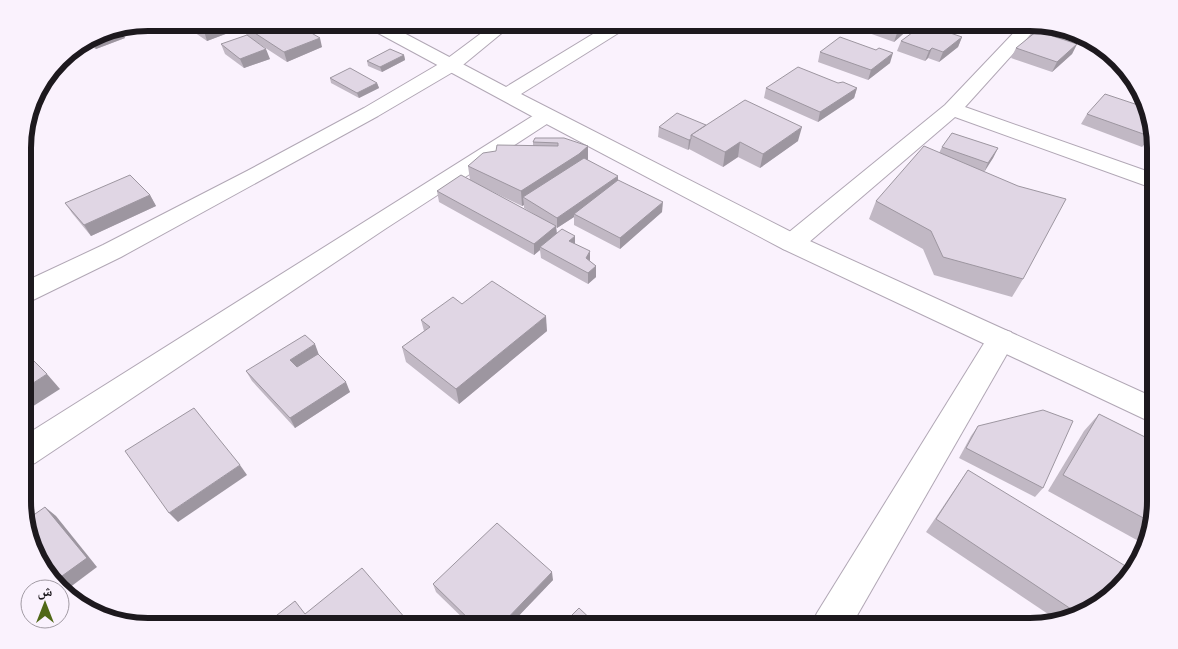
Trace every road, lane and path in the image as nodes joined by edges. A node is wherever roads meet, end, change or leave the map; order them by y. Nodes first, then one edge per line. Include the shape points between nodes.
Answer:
1 (607, 31) edge
2 (1025, 31) edge
3 (391, 32) edge
4 (493, 32) edge
5 (451, 65) junction
6 (508, 94) junction
7 (952, 109) junction
8 (546, 116) junction
9 (1147, 179) edge
10 (792, 243) junction
11 (32, 289) edge
12 (1001, 340) junction
13 (1147, 408) edge
14 (31, 448) edge
15 (835, 617) edge

1 - 6 street
2 - 7 street
3 - 5 street
4 - 5 street
5 - 6 street
5 - 11 street via 255,176
6 - 8 street
7 - 9 street
7 - 10 street
8 - 10 street
8 - 14 street
10 - 12 street
12 - 13 street
12 - 15 street

